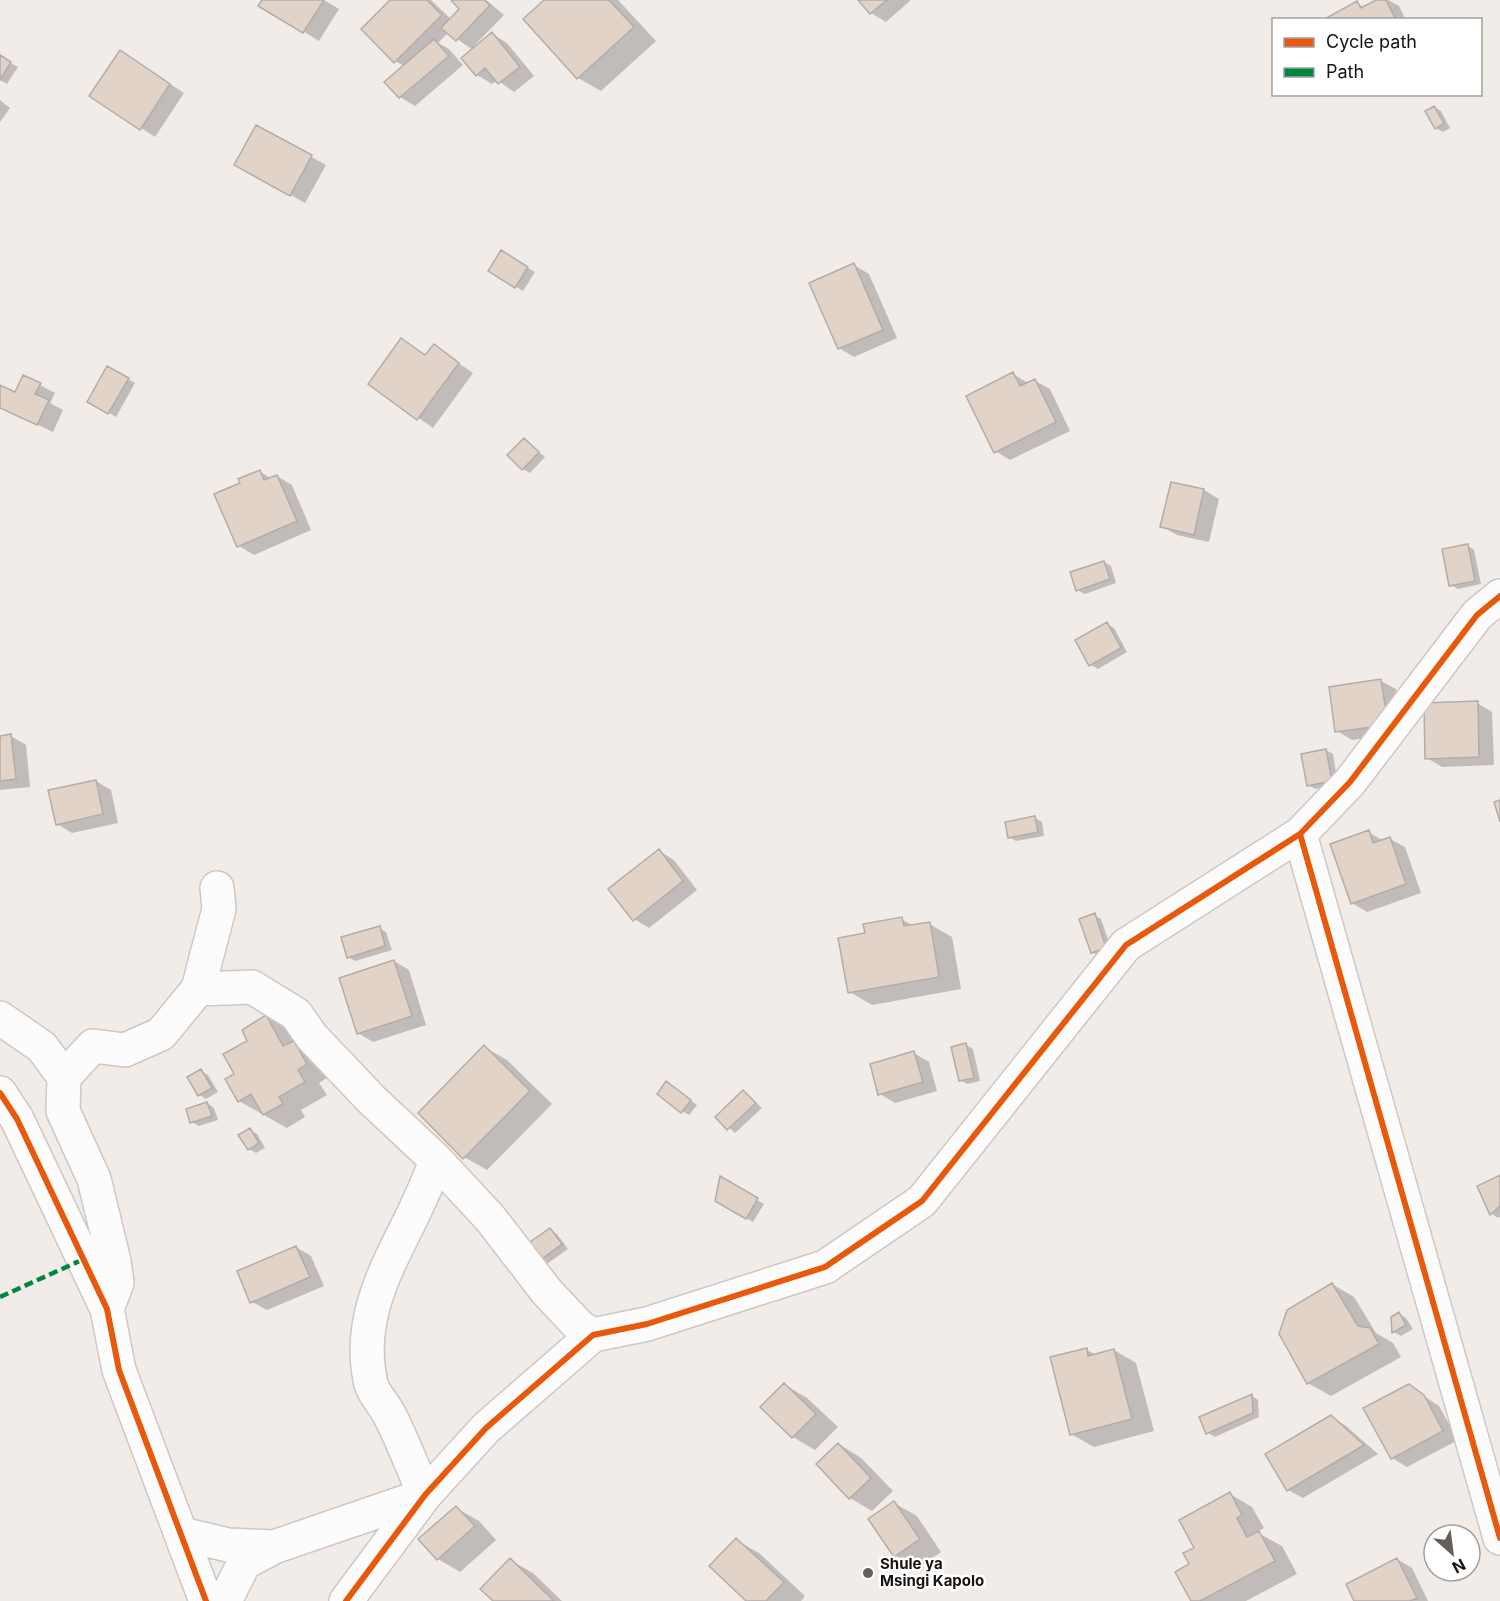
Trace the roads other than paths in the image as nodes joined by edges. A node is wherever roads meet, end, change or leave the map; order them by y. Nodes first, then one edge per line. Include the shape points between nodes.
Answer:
1 (1492, 609) edge
2 (1300, 834) junction
3 (217, 888) dead end
4 (198, 989) junction
5 (0, 1018) edge
6 (64, 1077) junction
7 (0, 1093) edge
8 (436, 1160) junction
9 (107, 1309) junction
10 (593, 1335) junction
11 (425, 1495) junction
12 (182, 1534) junction
13 (1500, 1538) edge
14 (274, 1547) junction
15 (206, 1601) edge
16 (225, 1601) edge
17 (346, 1601) edge

1 - 2 street via 1350,782
2 - 10 street via 1126,945 922,1201 825,1267 647,1324
2 - 13 street
3 - 4 street via 219,909
4 - 6 street via 161,1034 125,1050 93,1046
4 - 8 street via 252,987 296,1014 312,1037 372,1100
5 - 6 street via 42,1047
6 - 9 street via 63,1111 94,1179 114,1261 117,1283
7 - 9 street via 17,1119
8 - 10 street via 490,1218 547,1292 580,1327
8 - 11 street via 426,1190 383,1276 370,1312 368,1344 372,1386 397,1429
9 - 12 street via 119,1370
10 - 11 street via 486,1428
11 - 14 street
11 - 17 street
12 - 14 street via 228,1545
12 - 15 street
14 - 16 street via 244,1563

